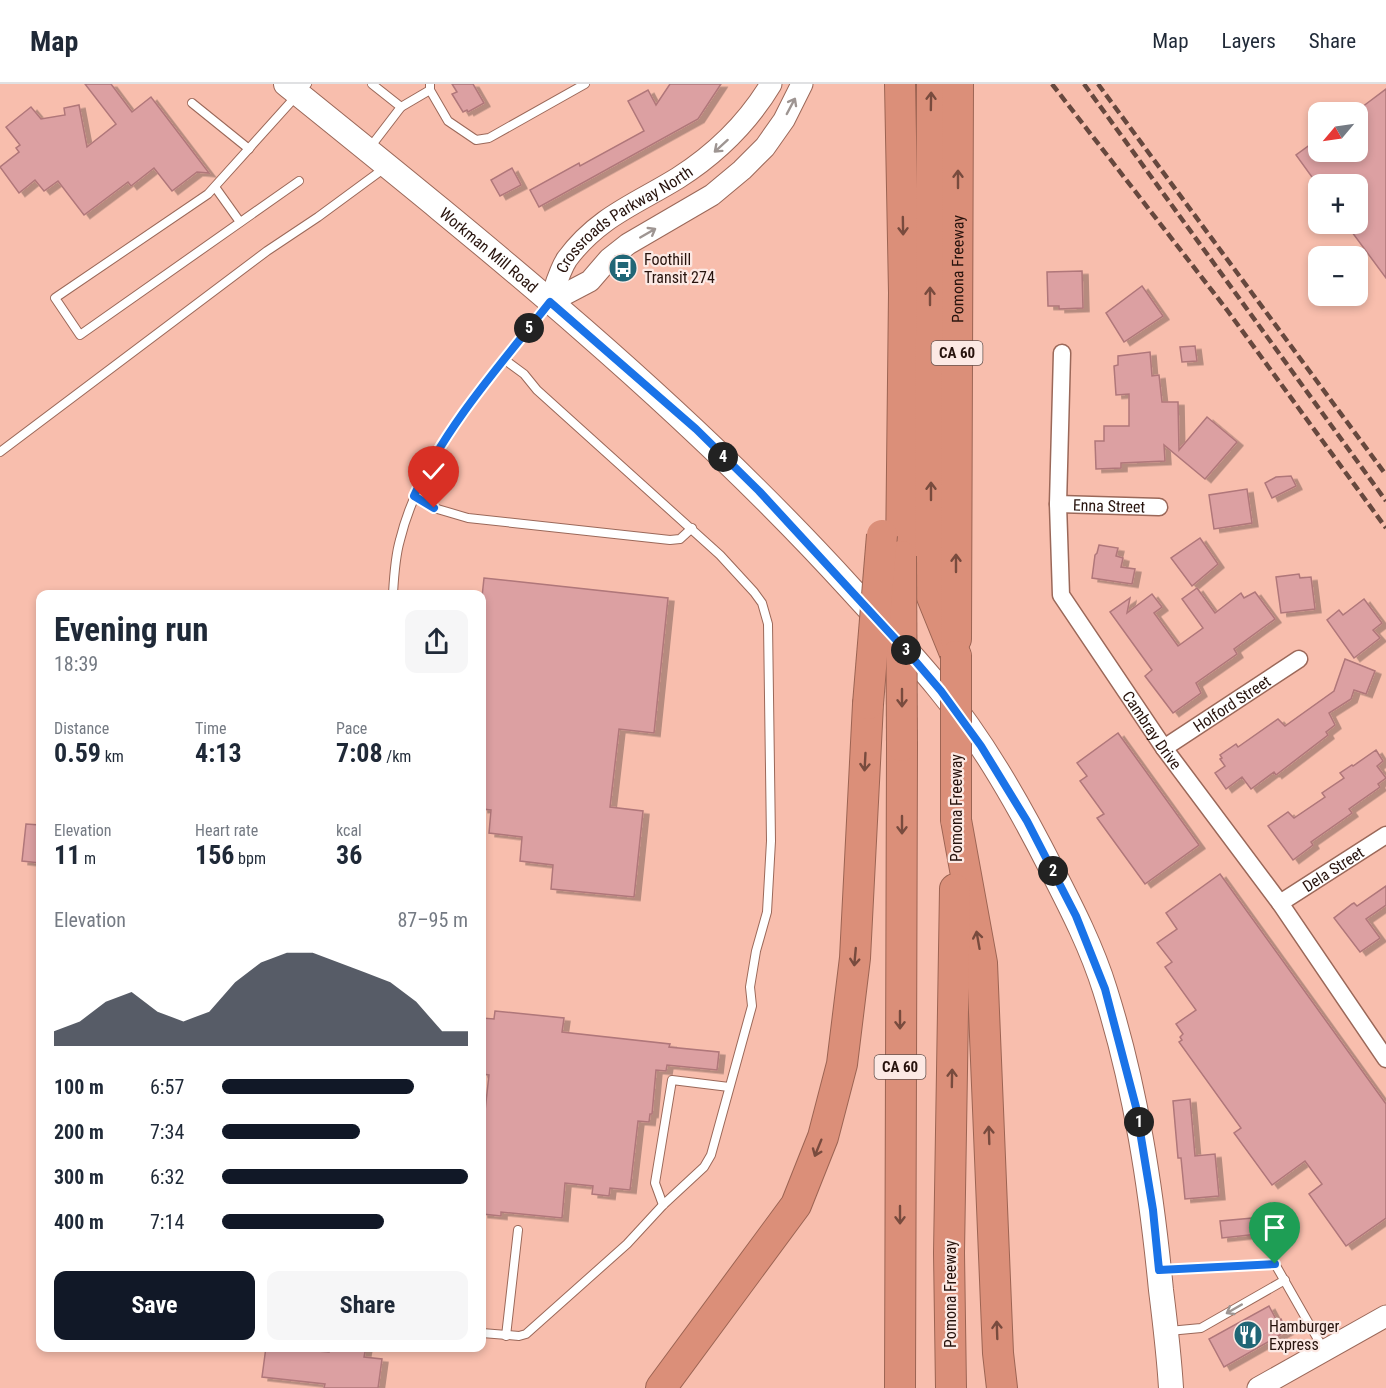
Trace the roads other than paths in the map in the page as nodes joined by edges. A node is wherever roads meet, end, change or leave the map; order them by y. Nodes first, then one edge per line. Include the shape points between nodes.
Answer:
1 (372, 84) edge
2 (585, 84) edge
3 (771, 84) edge
4 (802, 84) edge
5 (900, 84) edge
6 (932, 84) edge
7 (958, 84) edge
8 (430, 87) edge
9 (298, 88) edge
10 (192, 103) dead end
11 (401, 107) junction
12 (249, 149) junction
13 (368, 150) junction
14 (387, 166) junction
15 (299, 181) dead end
16 (215, 187) junction
17 (240, 222) junction
18 (550, 302) junction
19 (1062, 353) dead end
20 (504, 360) junction
21 (0, 452) edge
22 (414, 496) junction
23 (1058, 504) junction
24 (1159, 507) dead end
25 (693, 528) junction
26 (891, 545) junction
27 (393, 590) edge
28 (956, 656) junction
29 (1299, 658) dead end
30 (1164, 748) junction
31 (956, 820) junction
32 (1386, 835) edge
33 (1280, 903) junction
34 (1386, 1059) edge
35 (729, 1087) junction
36 (663, 1205) junction
37 (518, 1230) dead end
38 (1159, 1270) junction
39 (1285, 1280) junction
40 (1386, 1316) edge
41 (711, 1320) junction
42 (1166, 1331) junction
43 (486, 1334) edge
44 (506, 1336) junction
45 (1324, 1351) junction
46 (638, 1388) edge
47 (661, 1388) edge
48 (900, 1388) edge
49 (951, 1388) edge
50 (1002, 1388) edge
51 (1171, 1388) edge
52 (1258, 1388) edge

1 - 11 lane
2 - 8 lane via 489,138 476,140 448,121
3 -> 18 street, Crossroads Parkway North via 723,146 609,217 587,236 565,261
18 -> 4 street, Crossroads Parkway North via 590,281 628,244 712,195 742,170 784,120
5 -> 26 highway, CA 60 via 904,293
28 -> 6 highway via 930,592
28 -> 7 highway, Pomona Freeway / CA 60
8 - 11 lane
9 - 12 lane
9 - 13 main road, Workman Mill Road
10 - 12 lane
11 - 13 lane
12 - 16 lane
13 - 14 main road, Workman Mill Road
14 - 18 main road, Workman Mill Road
14 - 21 lane via 276,244
15 - 17 lane
16 - 17 lane
16 - 17 lane via 55,297 80,335
18 - 20 lane
18 - 38 main road, Workman Mill Road via 688,422 759,491 911,656 981,746 1032,831 1076,916 1105,989 1136,1107
19 - 23 street, Cambray Drive
20 - 22 lane via 440,447
20 - 25 lane
22 - 25 lane via 434,508 468,518 670,540
22 - 27 lane via 399,542
23 - 24 street, Enna Street
23 - 30 street, Cambray Drive via 1061,595
25 - 35 lane via 754,592 768,624 771,841 766,912 750,987 752,1006
26 -> 41 highway, bridge via 868,704 855,958 842,1064 823,1137 796,1205
26 -> 48 highway, CA 60, bridge via 902,746
28 - 31 highway, Pomona Freeway / CA 60, bridge
29 - 30 street, Holford Street
30 - 33 street, Cambray Drive
49 -> 31 highway, Pomona Freeway / CA 60 via 949,1253
50 -> 31 highway via 982,963
32 - 33 street, Dela Street
33 - 34 street, Cambray Drive
35 - 36 lane via 711,1155 704,1167
35 - 36 lane via 672,1080 655,1184
36 - 44 lane via 627,1244 526,1334
37 - 44 lane
38 - 39 lane via 1275,1264
38 - 42 main road, Workman Mill Road
39 -> 42 lane via 1201,1328
39 - 45 lane
40 - 45 street
41 - 46 highway
41 - 47 highway
42 - 51 main road, Workman Mill Road
43 - 44 lane
45 - 52 street

